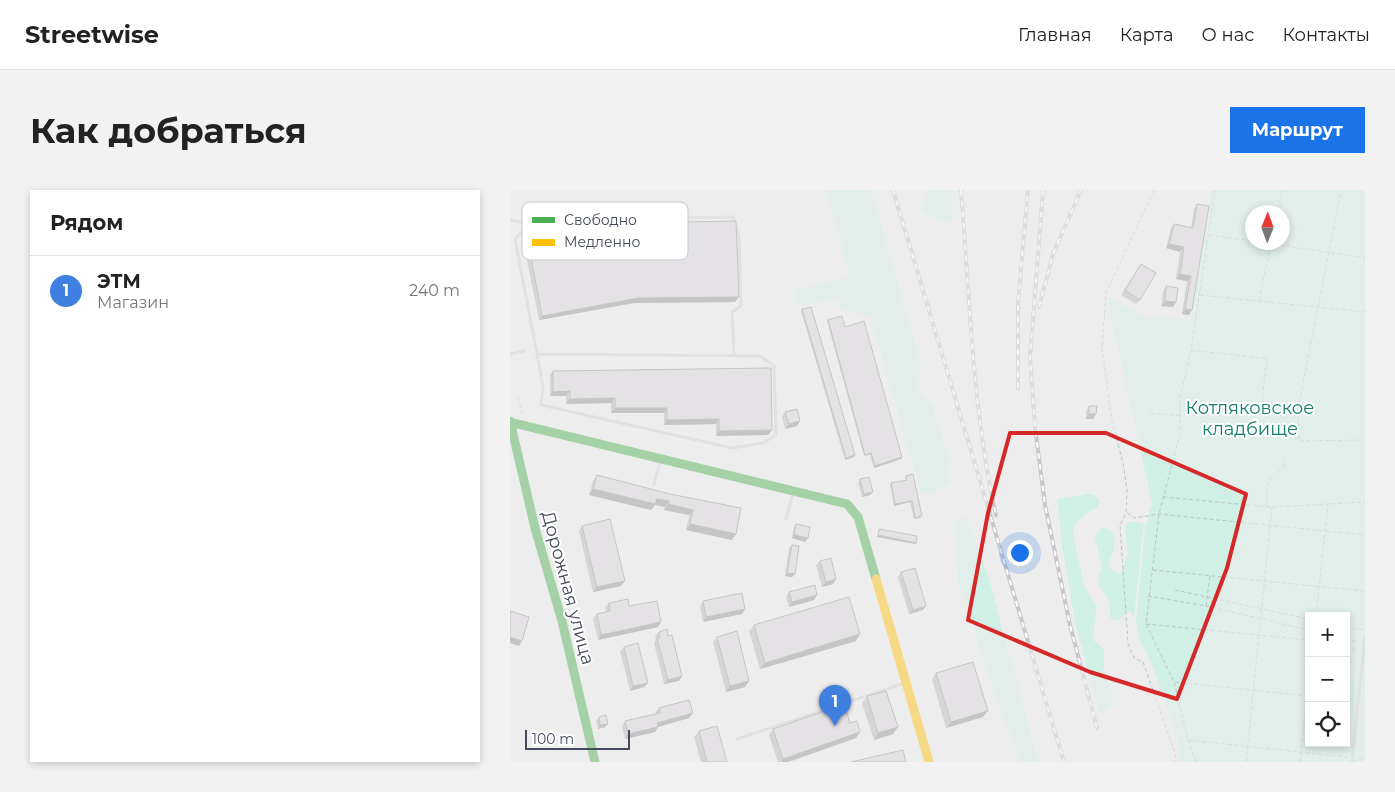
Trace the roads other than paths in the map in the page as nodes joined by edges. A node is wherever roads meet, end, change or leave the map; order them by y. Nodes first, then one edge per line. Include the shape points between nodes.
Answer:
1 (688, 218) edge
2 (522, 232) edge
3 (524, 352) dead end
4 (510, 354) edge
5 (538, 354) junction
6 (734, 354) junction
7 (510, 422) edge
8 (661, 458) junction
9 (654, 485) dead end
10 (793, 491) junction
11 (786, 519) dead end
12 (1365, 637) edge
13 (1364, 644) edge
14 (906, 683) junction
15 (737, 739) dead end
16 (1353, 760) edge
17 (595, 762) edge
18 (929, 762) edge

1 - 6 lane via 733,217 740,235 741,306 732,312
2 - 5 lane via 515,239
3 - 4 lane
5 - 6 lane
5 - 6 lane via 541,405 732,448 763,443 776,435 774,366 760,356
7 - 8 street
7 - 17 street, Дорожная улица
8 - 9 lane
8 - 10 street
10 - 11 lane
10 - 14 street via 847,504 858,516
12 - 13 lane
13 - 16 lane
14 - 15 lane
14 - 18 street

